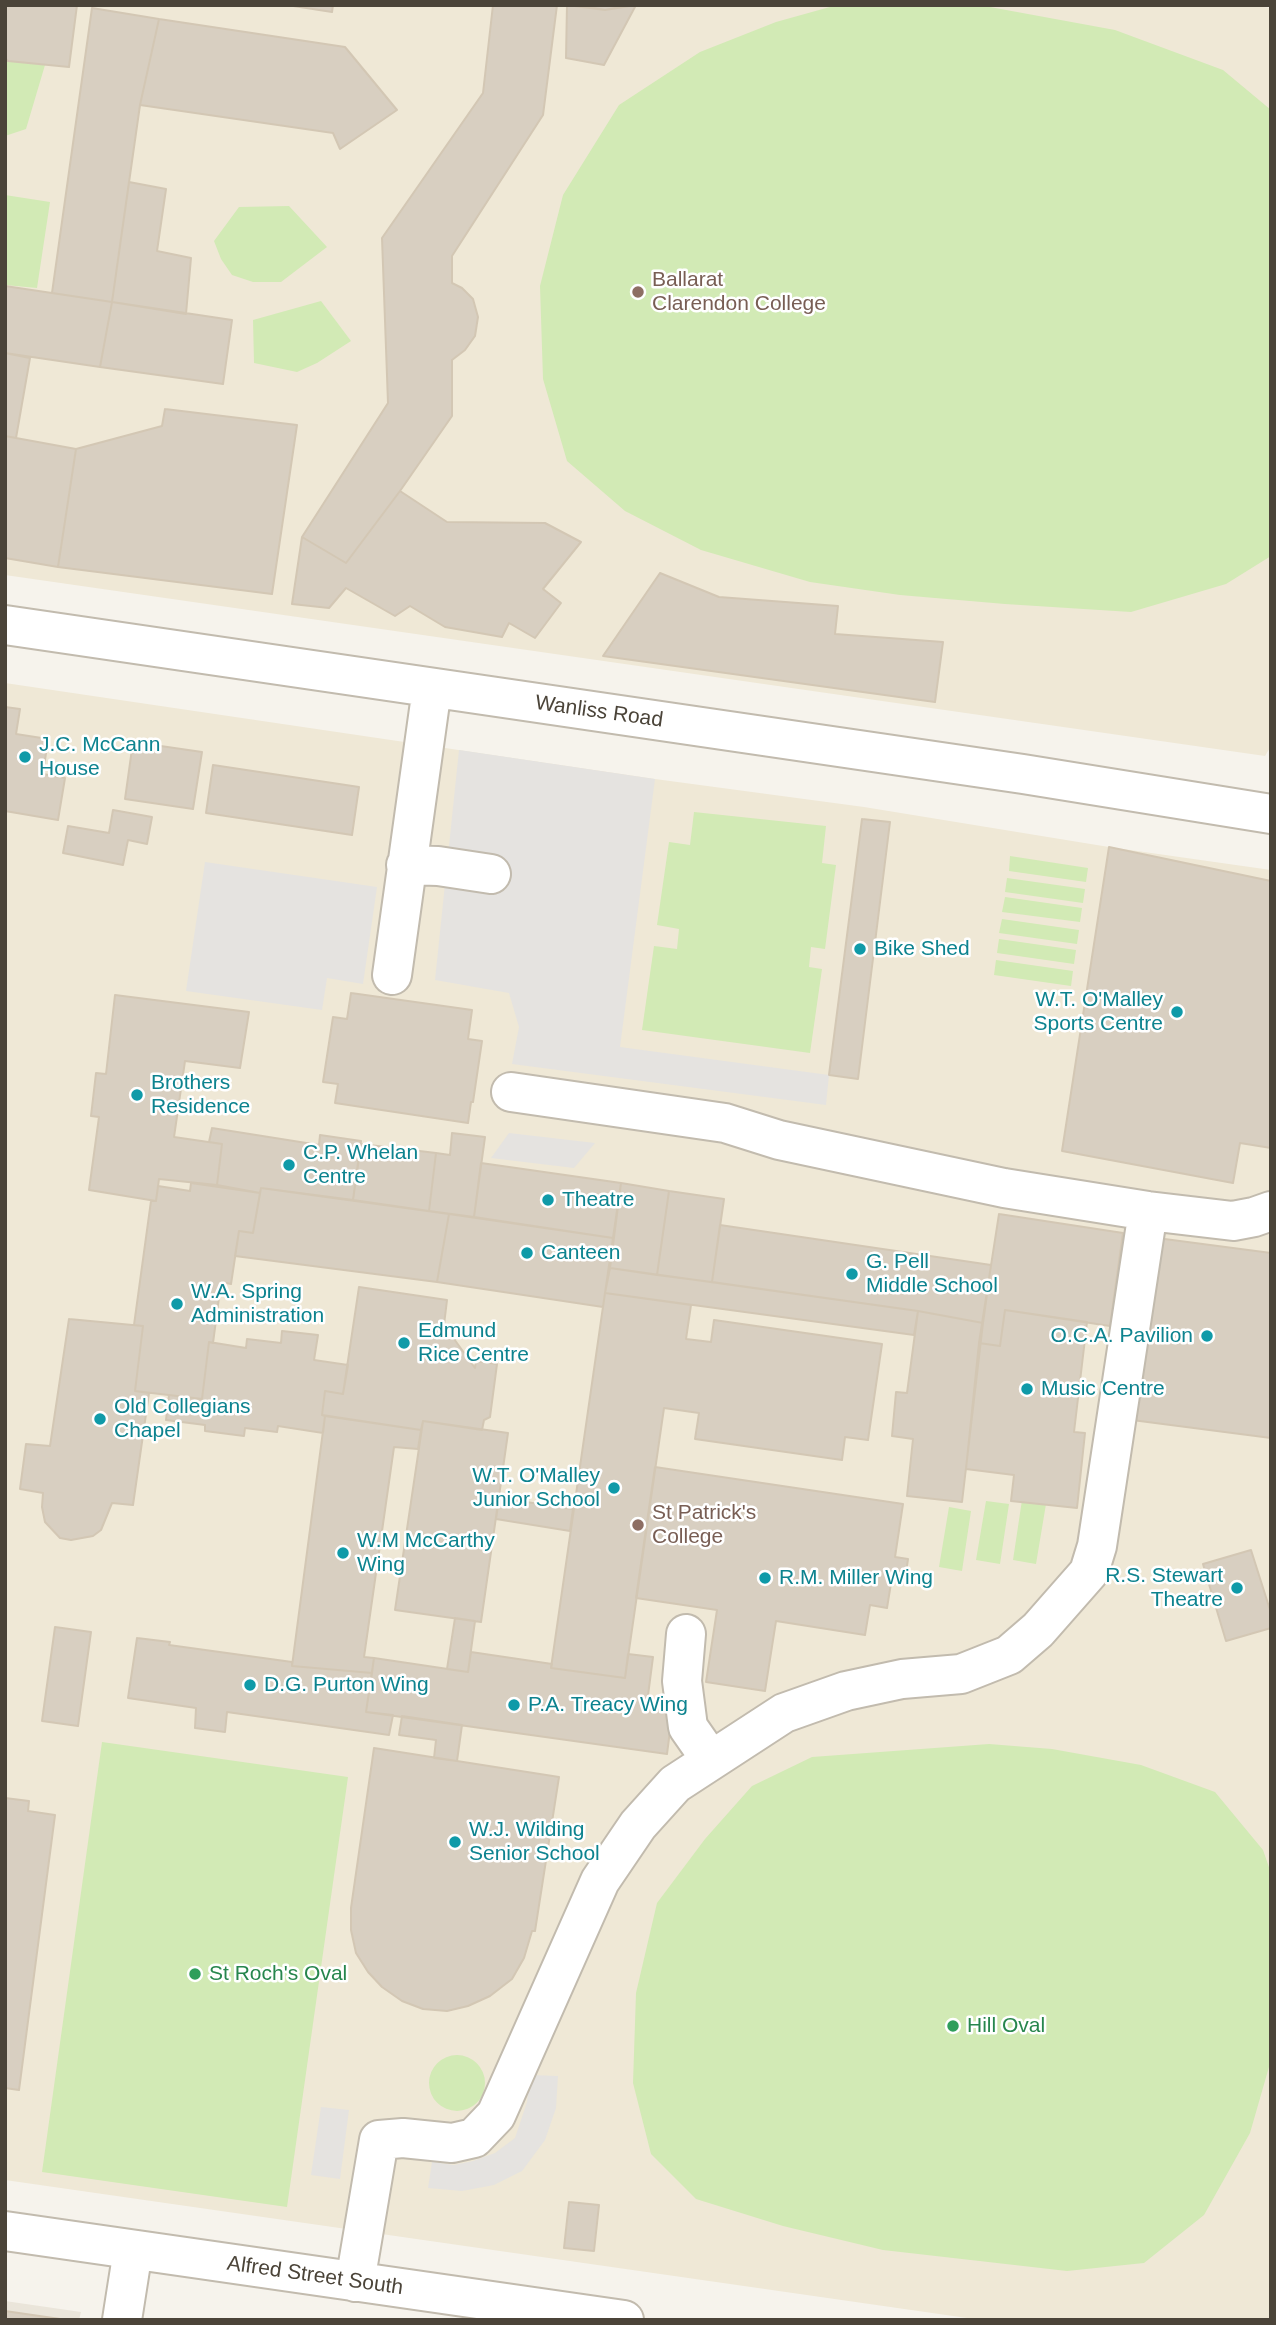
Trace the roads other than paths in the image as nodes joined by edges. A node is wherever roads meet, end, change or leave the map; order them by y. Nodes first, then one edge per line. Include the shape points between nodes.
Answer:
1 (5, 625) edge
2 (432, 688) junction
3 (1271, 788) edge
4 (1193, 800) junction
5 (1271, 814) edge
6 (407, 865) junction
7 (491, 874) dead end
8 (392, 975) dead end
9 (510, 1092) dead end
10 (1271, 1210) edge
11 (1148, 1212) junction
12 (687, 1634) dead end
13 (711, 1760) junction
14 (5, 2231) edge
15 (133, 2249) junction
16 (355, 2281) junction
17 (122, 2320) edge
18 (624, 2320) edge

1 - 2 street, Wanliss Road
2 - 4 street, Wanliss Road
2 - 6 street
3 - 4 street, Wanliss Road via 1237,800
4 - 5 street, Wanliss Road
6 - 7 street
6 - 8 street
9 - 11 street via 725,1123 779,1140 991,1185
10 - 11 street via 1233,1221
11 - 13 street via 1097,1546 1089,1572 1038,1630 1009,1655 961,1674 902,1679 846,1691 784,1713
12 - 13 street via 681,1681 688,1727
13 - 16 street via 675,1784 638,1825 600,1881 496,2115 474,2138 452,2143 379,2140
14 - 15 street, Alfred Street South
15 - 16 street, Alfred Street South
15 - 17 street
16 - 18 street, Alfred Street South

